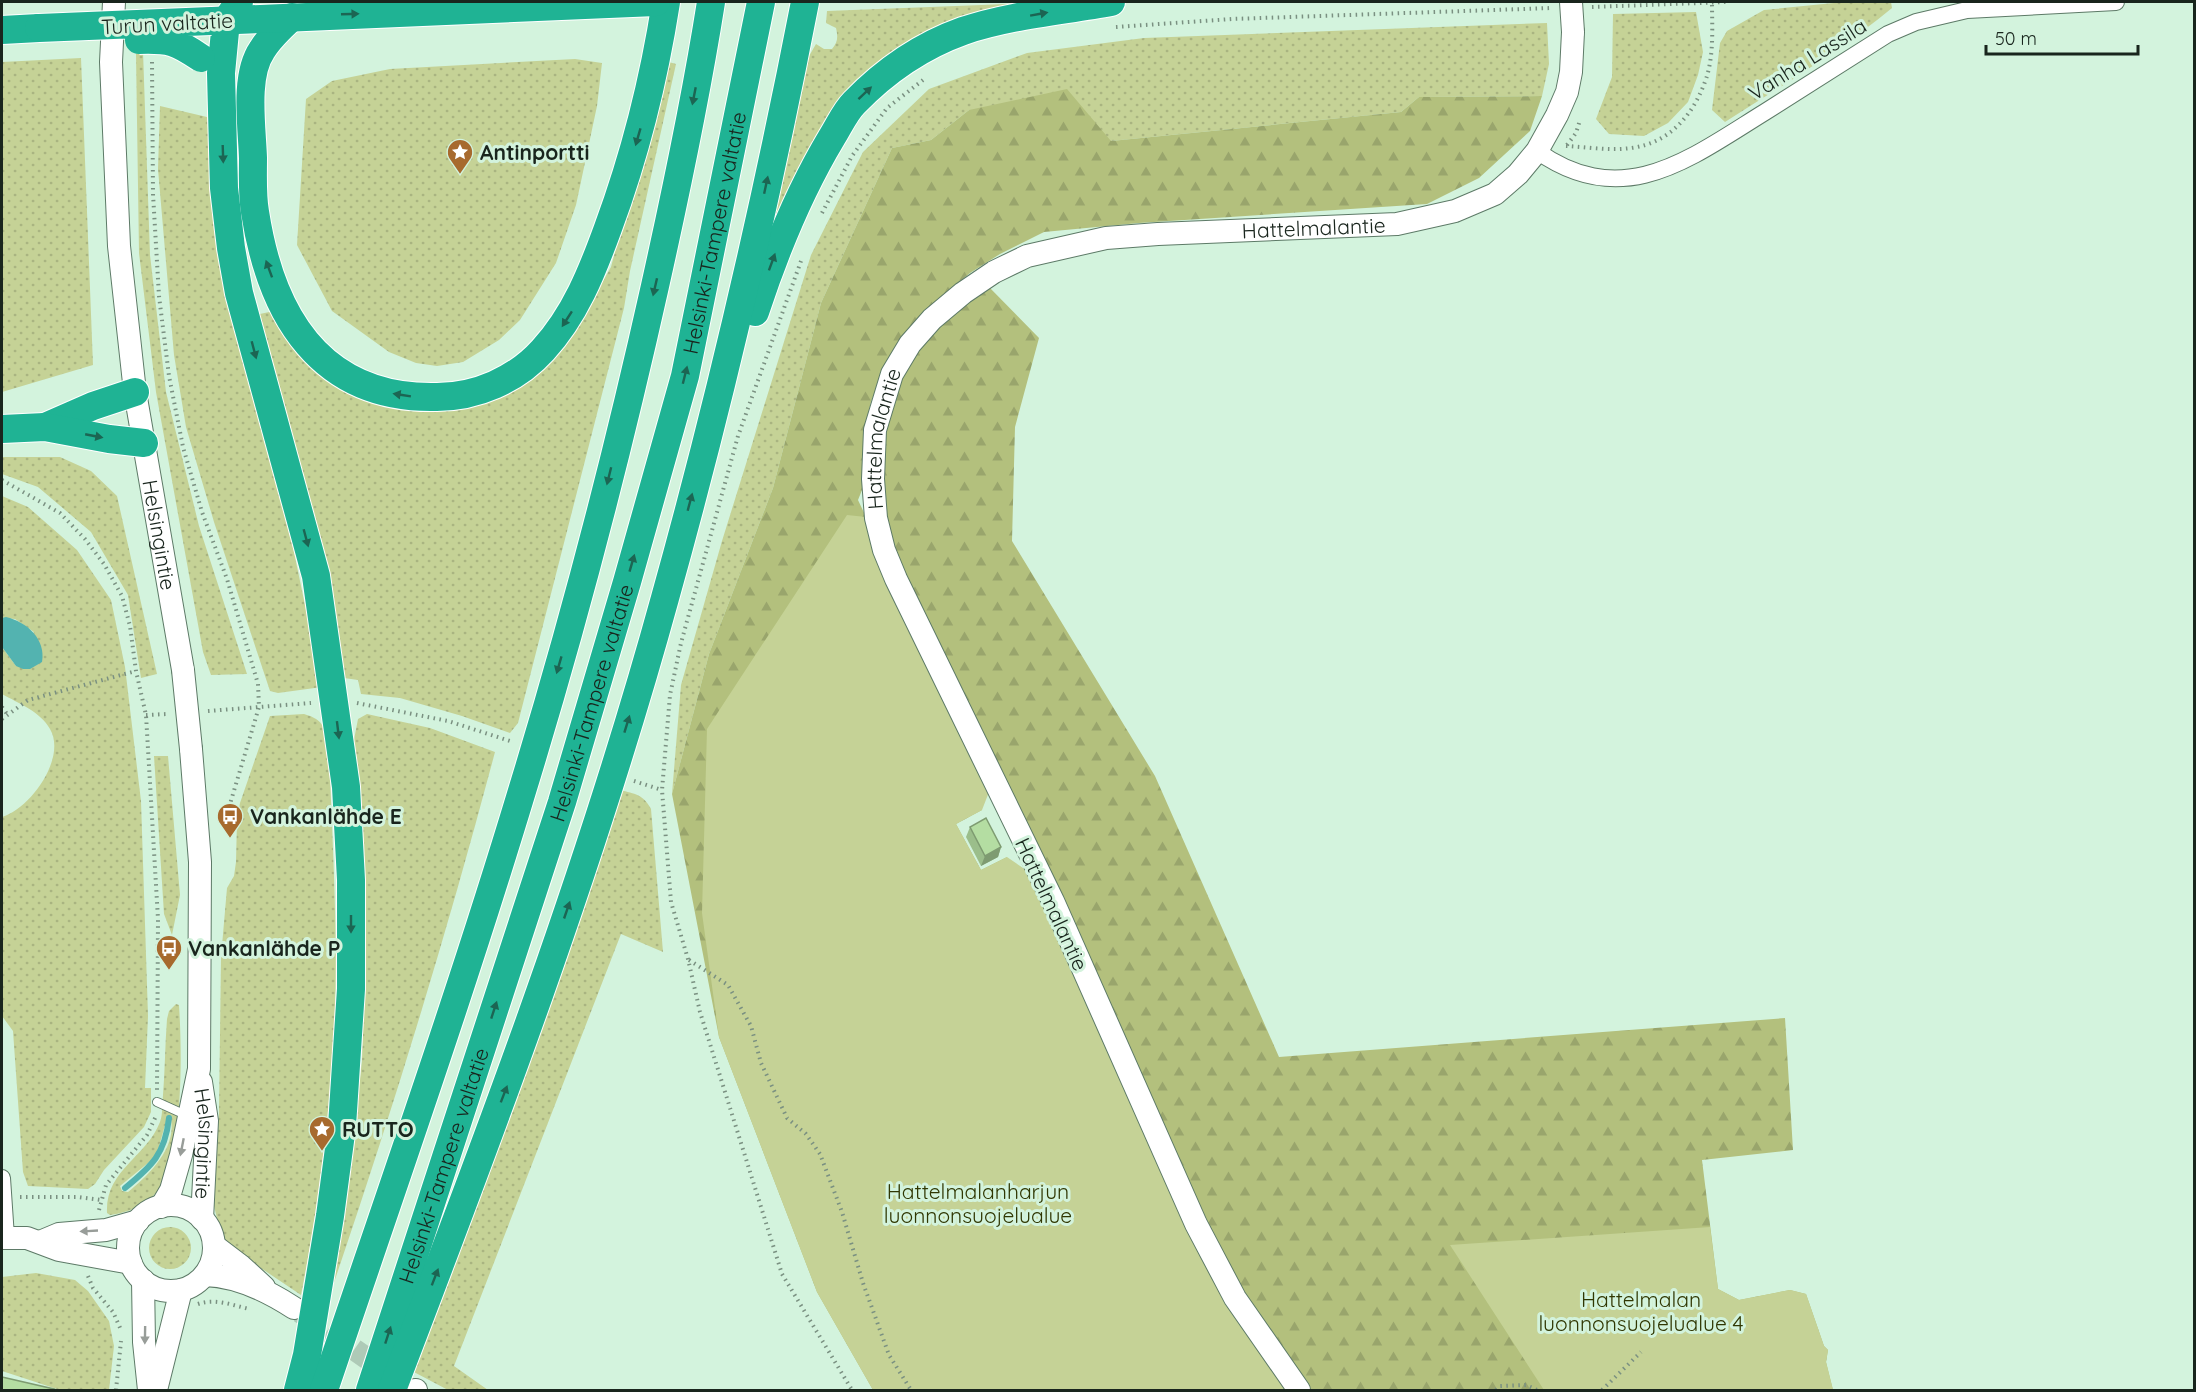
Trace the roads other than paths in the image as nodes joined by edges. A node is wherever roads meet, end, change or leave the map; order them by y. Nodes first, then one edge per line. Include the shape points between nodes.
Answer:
1 (114, 2) edge
2 (656, 2) edge
3 (666, 2) edge
4 (711, 2) edge
5 (2116, 2) edge
6 (1573, 5) edge
7 (802, 13) edge
8 (225, 14) edge
9 (759, 14) edge
10 (1112, 14) edge
11 (292, 16) junction
12 (2, 30) edge
13 (38, 35) junction
14 (2, 43) edge
15 (222, 96) junction
16 (1537, 151) junction
17 (731, 345) junction
18 (135, 392) junction
19 (45, 426) junction
20 (2, 429) edge
21 (144, 443) junction
22 (199, 1069) junction
23 (156, 1102) road end
24 (188, 1116) junction
25 (2, 1178) edge
26 (161, 1207) junction
27 (202, 1219) junction
28 (138, 1221) junction
29 (4, 1237) edge
30 (40, 1242) junction
31 (216, 1247) junction
32 (137, 1272) junction
33 (205, 1275) junction
34 (187, 1299) junction
35 (148, 1390) edge
36 (156, 1390) edge
37 (298, 1390) edge
38 (324, 1390) edge
39 (370, 1390) edge
40 (392, 1390) edge
41 (1299, 1390) edge

1 - 18 street, Helsingintie via 111,62 115,188
11 -> 2 highway, Turun valtatie
3 -> 11 highway via 639,134 595,264 573,311 543,351 514,375 456,397 403,396 346,377 310,349 284,310 264,256 255,211 251,90 260,52
4 -> 38 highway, Helsinki-Tampere valtatie via 673,206 585,571 523,789 463,979
5 - 16 street, Vanha Lassila via 1967,10 1916,22 1888,34 1702,151 1658,172 1629,178 1599,178 1579,173
6 - 16 street, Hattelmalantie, bridge via 1567,92
17 -> 7 highway
8 - 11 highway, Turun valtatie
8 - 13 highway, Turun valtatie, bridge
8 - 15 highway
39 -> 9 highway, Helsinki-Tampere valtatie via 559,812 627,582 685,376
17 -> 10 highway via 752,318 786,226 824,151 853,105 885,74 917,51 964,31 1021,17
12 - 13 highway, Turun valtatie
13 - 14 highway
13 - 15 highway, bridge via 175,42 201,58
15 -> 37 highway via 224,188 233,259 316,576 348,822 351,989 342,1126 307,1355
16 - 41 street, Hattelmalantie via 1495,194 1455,211 1397,224 1106,238 1028,256 963,293 910,344 892,374 875,430 876,518 896,579 1053,901 1196,1224 1235,1298
40 -> 17 highway via 520,1051 599,815 665,600
18 - 19 highway
18 - 21 street, Helsingintie
19 - 20 highway
19 -> 21 highway
21 - 22 street, Helsingintie, bridge via 183,670 191,749 200,862
22 - 24 street, Helsingintie
22 - 27 street, Helsingintie via 207,1121
23 - 24 lane
24 -> 26 street, Helsingintie via 171,1190
25 - 29 street
26 - 27 street via 182,1207
26 - 28 street
27 - 31 street
28 -> 30 street via 117,1228 59,1234
28 - 32 street via 129,1244
29 - 30 street
30 - 32 street via 90,1263
31 - 33 street
31 - 33 street via 281,1300 218,1276
32 - 34 street via 157,1289
32 -> 35 street
33 - 34 street via 191,1286
34 - 36 street

